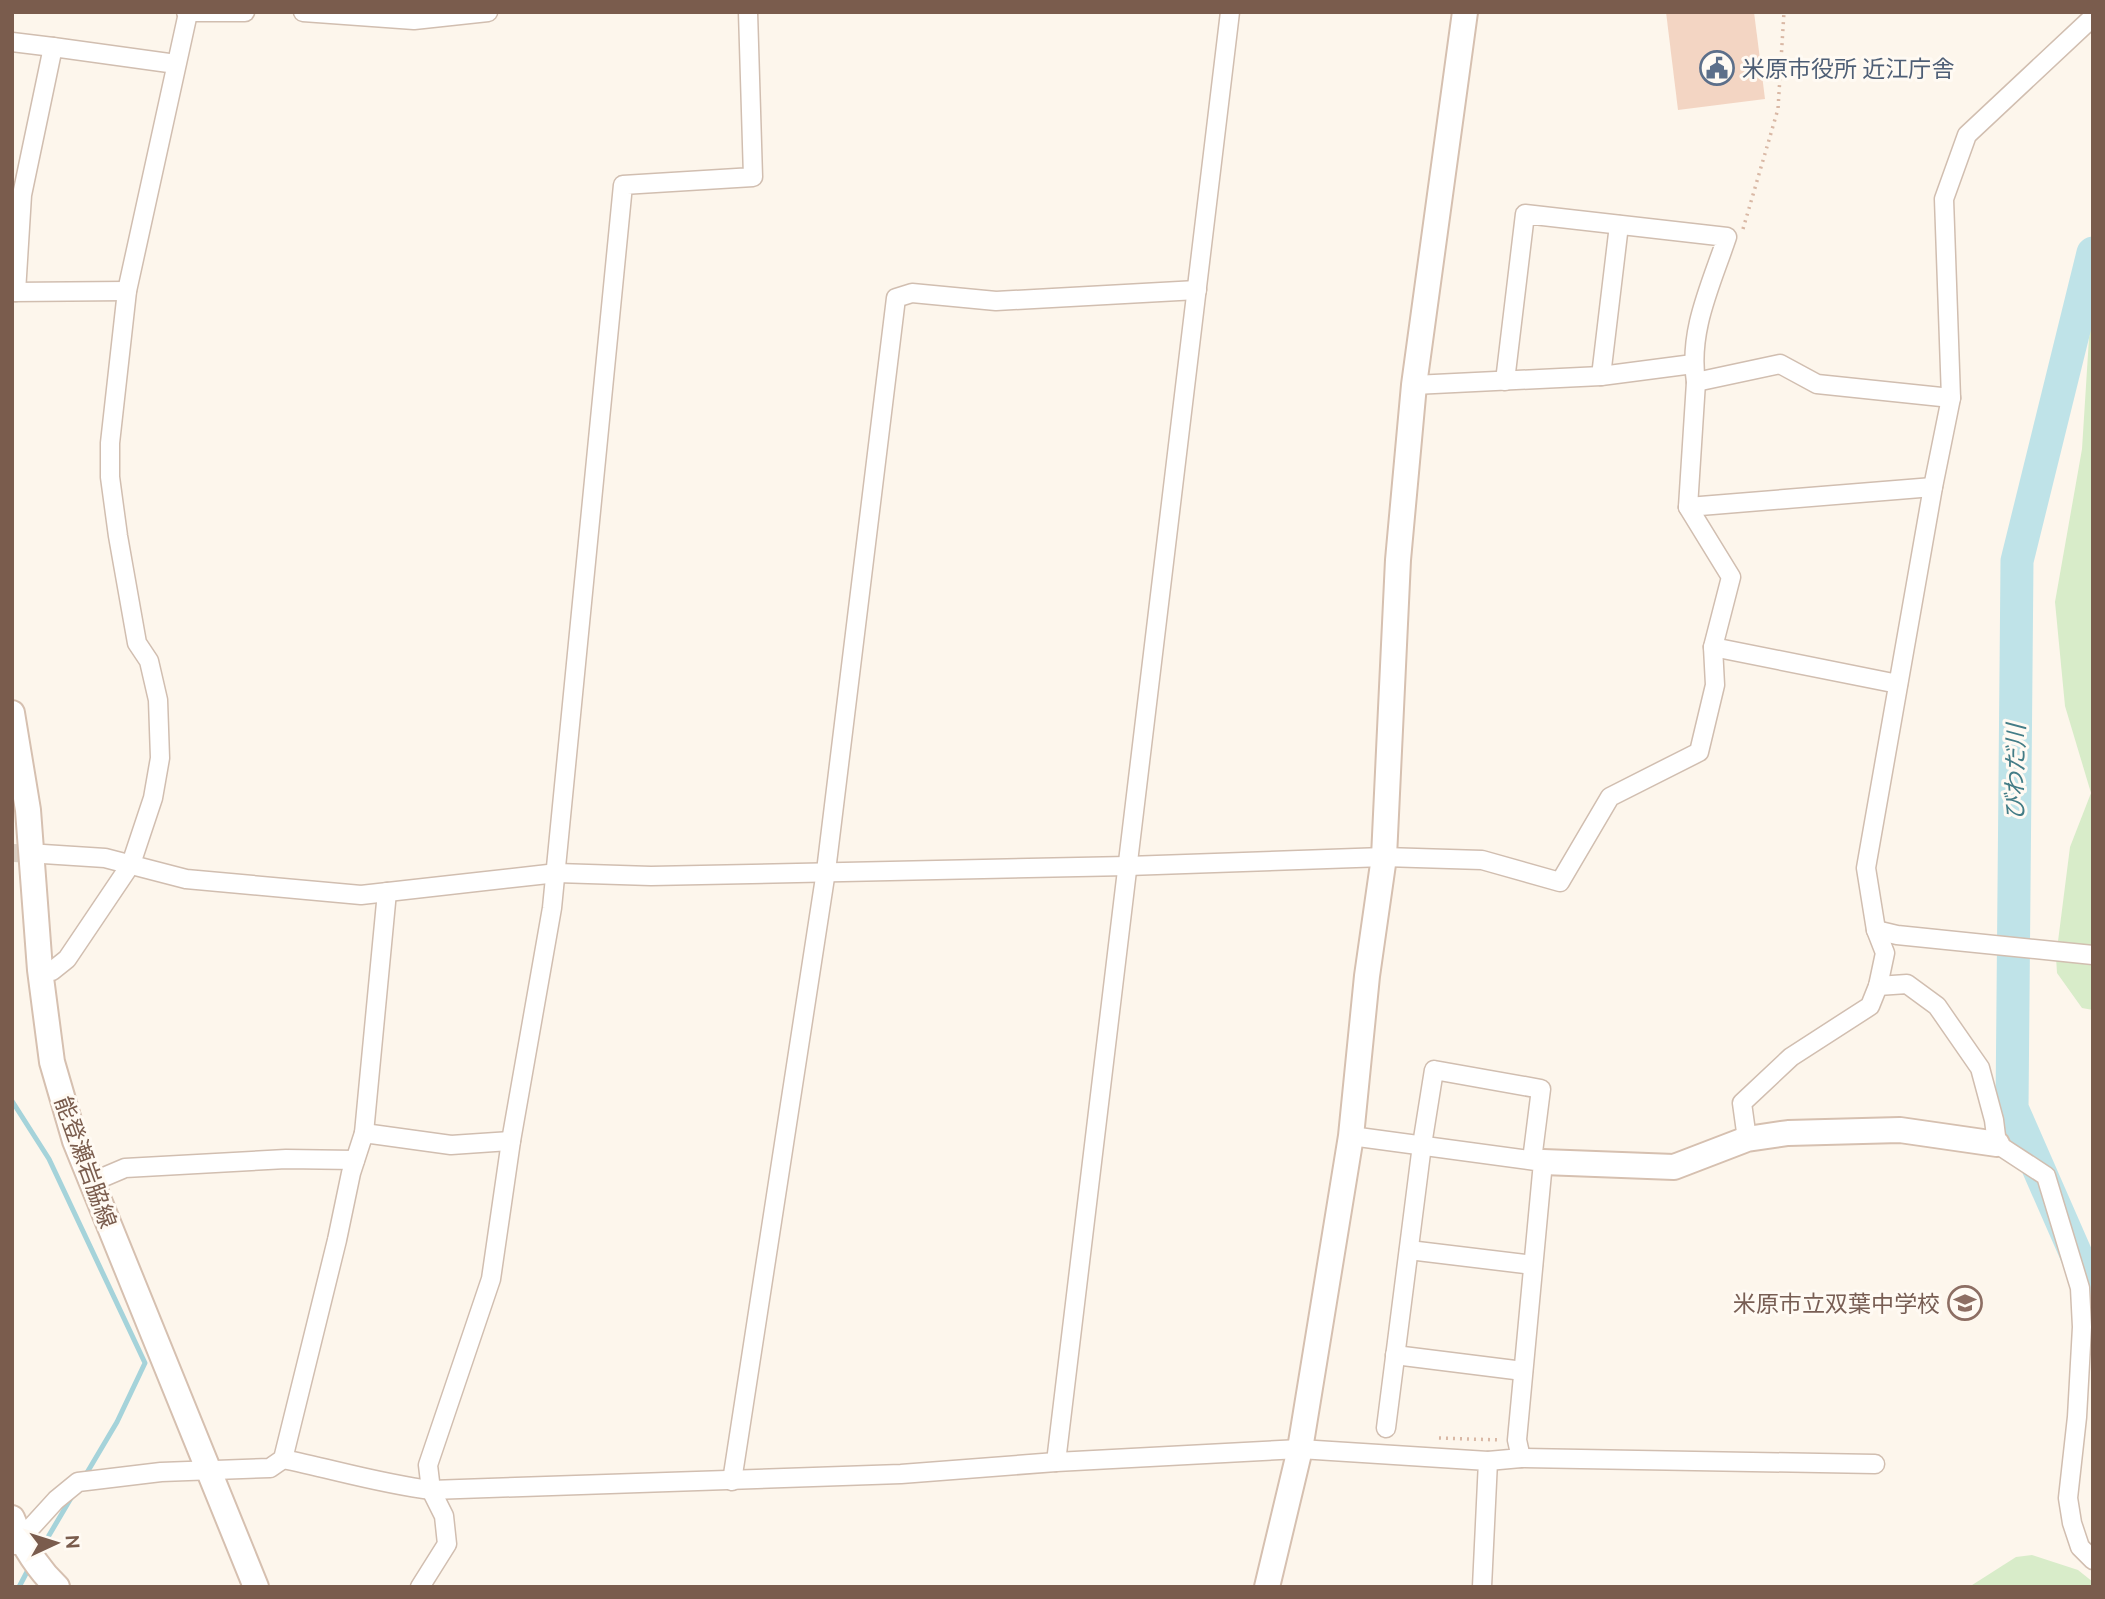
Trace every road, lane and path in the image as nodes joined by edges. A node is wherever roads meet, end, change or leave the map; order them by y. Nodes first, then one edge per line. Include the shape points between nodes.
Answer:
1 (187, 12) edge
2 (245, 12) edge
3 (303, 12) edge
4 (488, 12) edge
5 (748, 12) edge
6 (1230, 12) edge
7 (1465, 12) edge
8 (1784, 12) edge
9 (2093, 17) edge
10 (12, 42) edge
11 (53, 47) junction
12 (176, 64) junction
13 (1619, 225) junction
14 (1741, 236) dead end
15 (1197, 290) junction
16 (127, 291) junction
17 (14, 292) edge
18 (1693, 364) junction
19 (1601, 376) junction
20 (1505, 381) junction
21 (1696, 382) junction
22 (1415, 385) junction
23 (1951, 398) junction
24 (1933, 486) junction
25 (1688, 507) junction
26 (1713, 647) junction
27 (1898, 684) junction
28 (12, 713) edge
29 (43, 853) tunnel mouth
30 (1384, 857) junction
31 (131, 864) junction
32 (1128, 866) junction
33 (825, 871) junction
34 (557, 873) junction
35 (387, 892) junction
36 (1876, 930) junction
37 (2093, 955) edge
38 (40, 970) junction
39 (1878, 986) junction
40 (364, 1133) junction
41 (1351, 1136) junction
42 (1747, 1139) junction
43 (511, 1141) junction
44 (1997, 1144) junction
45 (1422, 1145) junction
46 (355, 1160) junction
47 (1538, 1161) junction
48 (92, 1182) junction
49 (1409, 1250) junction
50 (1533, 1265) junction
51 (1395, 1355) junction
52 (1523, 1371) junction
53 (1386, 1428) dead end
54 (1300, 1449) junction
55 (1521, 1458) junction
56 (283, 1459) junction
57 (1489, 1461) junction
58 (1056, 1462) junction
59 (1875, 1464) dead end
60 (208, 1468) junction
61 (732, 1481) junction
62 (431, 1490) junction
63 (15, 1535) edge
64 (2093, 1560) edge
65 (57, 1587) edge
66 (256, 1587) edge
67 (420, 1587) edge
68 (1267, 1587) edge
69 (1482, 1587) edge

1 - 2 street
1 - 12 street
3 - 4 street via 414,20
5 - 34 street via 753,177 623,185
6 - 15 street
7 - 22 street
8 - 14 path via 1778,109
9 - 23 street via 1967,135 1944,199
10 - 11 street
11 - 12 street
11 - 17 street via 22,195
12 - 16 street
13 - 18 street via 1727,237 1697,323
13 - 19 street
13 - 20 street via 1525,214
15 - 32 street
15 - 33 street via 996,300 912,293 896,298
16 - 17 street
16 - 31 street via 110,477 137,643 149,661 158,701 160,758 153,798
18 - 19 street
18 - 21 street
19 - 20 street
20 - 22 street
21 - 23 street via 1780,364 1817,384
21 - 25 street
22 - 30 street via 1398,560
23 - 24 street
24 - 25 street
24 - 27 street
25 - 26 street via 1731,577
26 - 27 street
26 - 30 street via 1716,685 1699,752 1610,797 1560,882 1482,860
27 - 36 street via 1866,868
28 - 38 street, 能登瀬岩脇線 via 29,810
29 - 31 street
30 - 32 street
30 - 41 street
31 - 35 street via 186,878 360,895
31 - 38 street via 67,959 52,971
32 - 33 street
32 - 58 street
33 - 34 street via 651,876
33 - 61 street
34 - 35 street
34 - 43 street
35 - 40 street
36 - 37 street
36 - 39 street via 1885,953
38 - 48 street, 能登瀬岩脇線 via 52,1062
39 - 42 street via 1870,1006 1791,1057 1742,1103
39 - 44 street via 1907,984 1937,1006 1980,1068
40 - 43 street via 451,1145
40 - 46 street
41 - 45 street
41 - 54 street
42 - 44 street via 1788,1133 1899,1130
42 - 47 street via 1674,1167
43 - 62 street via 491,1279 428,1465
44 - 64 street via 2046,1176 2080,1288 2077,1417 2068,1498 2080,1547
45 - 47 street
45 - 47 street via 1434,1070 1541,1088
45 - 49 street
46 - 48 street via 125,1168
46 - 56 street
47 - 50 street
48 - 60 street, 能登瀬岩脇線
49 - 50 street
49 - 51 street
50 - 52 street
51 - 52 street
51 - 53 street
52 - 55 street via 1517,1440
54 - 57 street
54 - 58 street
54 - 68 street
55 - 57 street
55 - 59 street
56 - 60 street via 270,1468
56 - 62 street
57 - 69 street
58 - 61 street
60 - 63 street via 78,1482
60 - 66 street, 能登瀬岩脇線
61 - 62 street
62 - 67 street via 443,1516 447,1544
63 - 65 street

